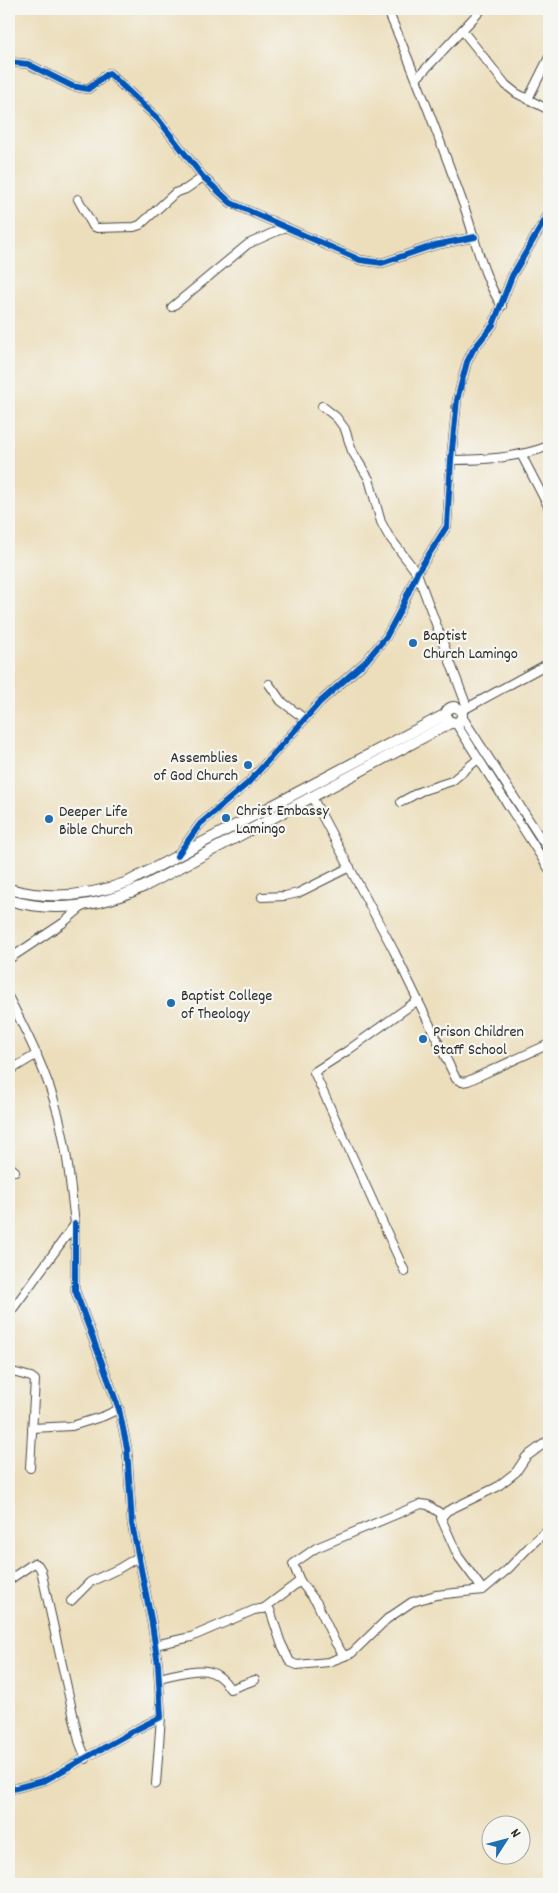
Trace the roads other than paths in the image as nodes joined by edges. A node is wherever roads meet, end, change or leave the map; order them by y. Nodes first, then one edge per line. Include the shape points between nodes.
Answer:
1 (389, 9) edge
2 (482, 9) edge
3 (462, 30) junction
4 (549, 58) edge
5 (9, 62) edge
6 (417, 78) junction
7 (528, 99) junction
8 (549, 110) edge
9 (204, 177) junction
10 (78, 199) dead end
11 (549, 212) edge
12 (544, 222) junction
13 (286, 227) junction
14 (549, 231) edge
15 (475, 237) junction
16 (502, 306) junction
17 (172, 308) dead end
18 (322, 406) dead end
19 (549, 446) edge
20 (521, 454) junction
21 (451, 460) junction
22 (549, 508) edge
23 (417, 574) junction
24 (549, 663) edge
25 (270, 684) dead end
26 (457, 715) junction
27 (305, 719) junction
28 (478, 759) junction
29 (312, 797) junction
30 (401, 802) dead end
31 (549, 851) edge
32 (176, 856) junction
33 (350, 867) junction
34 (549, 870) edge
35 (9, 889) edge
36 (262, 897) dead end
37 (9, 900) edge
38 (83, 906) junction
39 (9, 959) edge
40 (9, 998) edge
41 (418, 1000) junction
42 (549, 1044) edge
43 (37, 1054) junction
44 (9, 1071) edge
45 (75, 1224) junction
46 (405, 1272) dead end
47 (9, 1314) edge
48 (9, 1372) edge
49 (119, 1410) junction
50 (32, 1428) junction
51 (549, 1440) edge
52 (30, 1468) dead end
53 (443, 1516) junction
54 (549, 1528) edge
55 (138, 1557) junction
56 (9, 1580) edge
57 (300, 1581) junction
58 (483, 1590) junction
59 (71, 1601) dead end
60 (263, 1609) junction
61 (155, 1645) junction
62 (344, 1656) junction
63 (159, 1678) junction
64 (255, 1680) dead end
65 (161, 1717) junction
66 (86, 1758) junction
67 (156, 1784) dead end
68 (9, 1790) edge

1 - 6 street
2 - 3 street
3 - 6 street
3 - 7 street via 506,85
4 - 7 street
5 - 9 street via 28,64 72,86 88,89 109,74 158,119
6 - 15 street
7 - 8 street
9 - 10 street via 175,193 134,227 97,228
9 - 13 street via 231,203
11 - 12 street
12 - 14 street
12 - 16 street via 512,276
13 - 15 street via 370,262 390,261 436,245
13 - 17 street via 248,244
15 - 16 street via 487,279
16 - 21 street via 465,368 457,400
18 - 23 street via 336,416 345,429 352,451 369,478 388,535
19 - 20 street
20 - 21 street via 487,460
20 - 22 street
21 - 23 street via 447,526
23 - 26 street
23 - 27 street via 380,646
24 - 26 street
25 - 27 street via 281,701
26 - 28 street
26 - 29 main road
26 - 31 street
26 - 32 main road
27 - 32 street via 248,783 200,824
28 - 30 street via 452,781 421,791
28 - 34 street
29 - 33 street
29 - 38 main road via 145,886
32 - 35 main road via 128,882 99,892 57,897
33 - 36 street via 298,893
33 - 41 street
37 - 38 main road via 42,907
38 - 39 street
40 - 43 street
41 - 42 street via 456,1079 462,1082
41 - 46 street via 314,1072
43 - 44 street
43 - 45 street via 58,1114
45 - 47 street
45 - 49 street via 75,1290
48 - 50 street via 35,1380
49 - 50 street via 72,1426
49 - 55 street via 127,1448 132,1524
50 - 52 street
51 - 53 street via 526,1457 516,1472 497,1487 447,1511
53 - 57 street via 421,1504 324,1545 293,1564
53 - 58 street via 441,1518 458,1556
54 - 58 street
55 - 59 street via 90,1582
55 - 61 street
56 - 66 street via 34,1563 41,1570 79,1740
57 - 60 street
57 - 62 street via 317,1603
58 - 62 street via 436,1595 412,1602 387,1619 352,1653
60 - 61 street via 191,1637
60 - 62 street via 270,1610 290,1662 297,1665 329,1662
61 - 63 street
63 - 64 street via 204,1669 219,1676 230,1689
63 - 65 street
65 - 66 street
65 - 67 street
66 - 68 street via 46,1780

